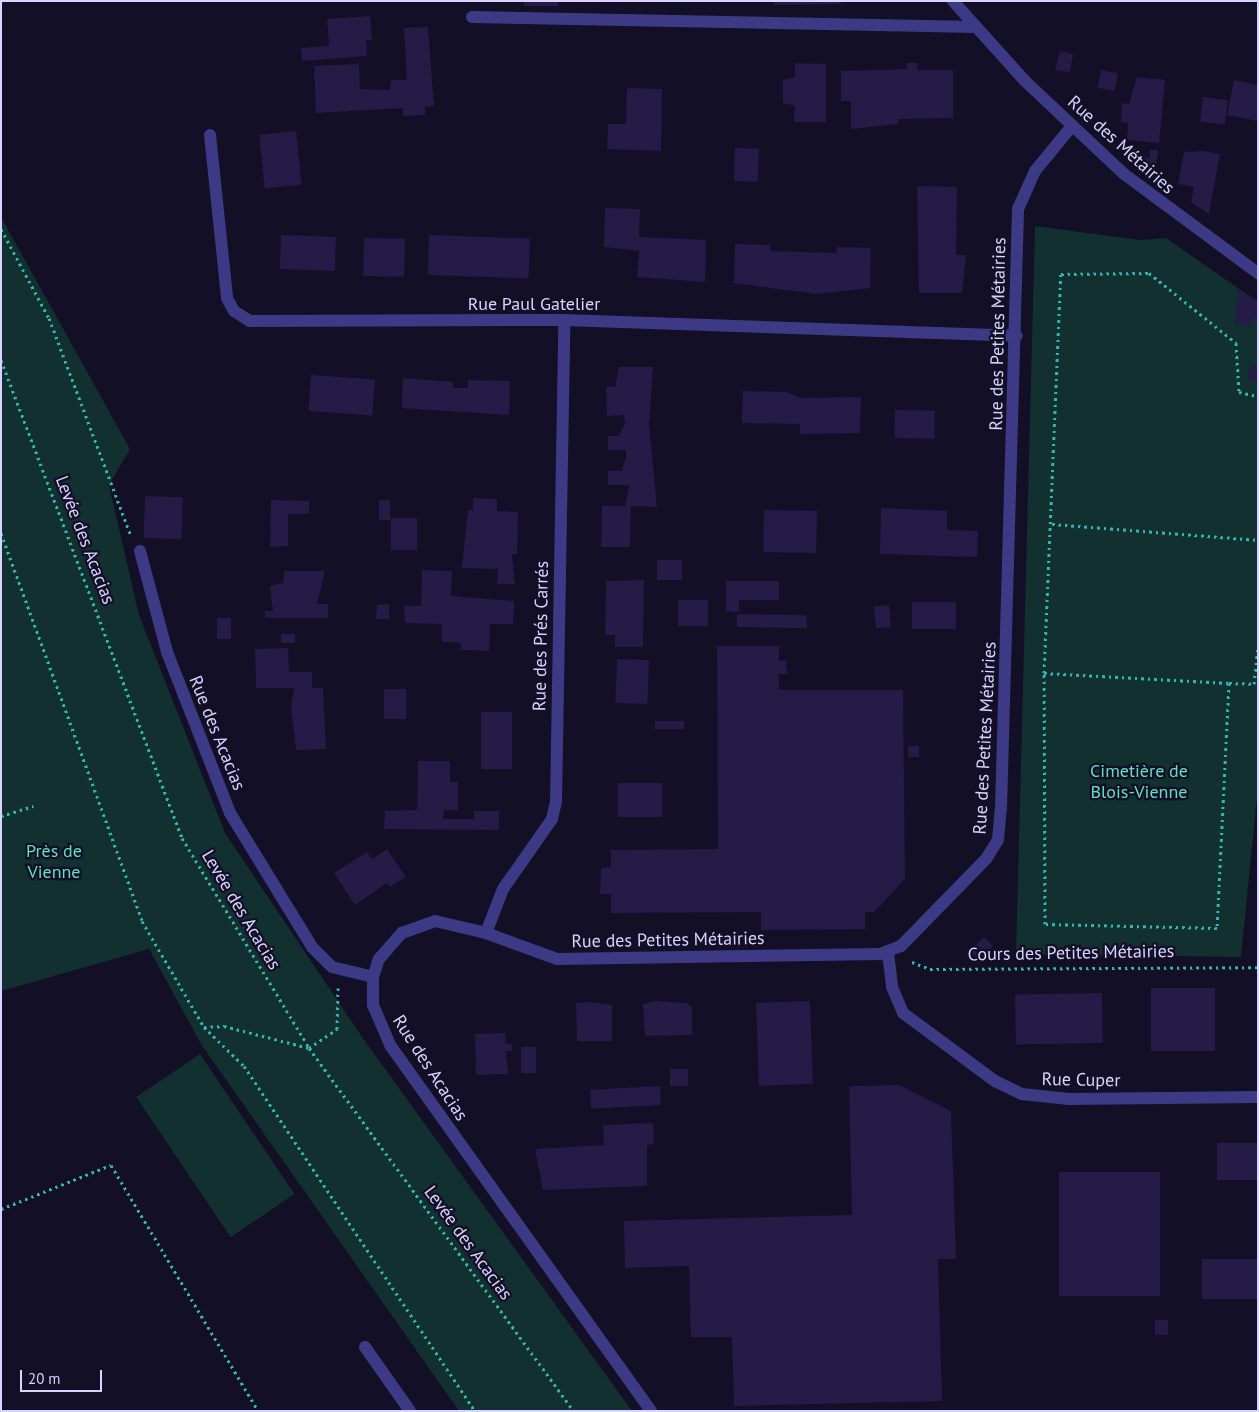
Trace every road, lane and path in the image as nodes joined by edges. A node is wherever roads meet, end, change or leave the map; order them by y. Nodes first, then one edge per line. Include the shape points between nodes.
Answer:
1 (953, 1) edge
2 (472, 18) dead end
3 (976, 27) junction
4 (1072, 126) junction
5 (210, 135) dead end
6 (1, 229) edge
7 (1258, 273) edge
8 (564, 320) junction
9 (1017, 336) junction
10 (1, 360) edge
11 (1258, 396) edge
12 (1052, 524) junction
13 (1, 533) edge
14 (1258, 540) edge
15 (140, 551) joint
16 (1258, 647) edge
17 (1044, 673) junction
18 (1230, 683) junction
19 (1256, 684) edge
20 (34, 806) dead end
21 (1, 816) edge
22 (486, 933) junction
23 (888, 953) junction
24 (1258, 967) edge
25 (342, 970) junction
26 (373, 977) junction
27 (204, 1028) junction
28 (309, 1048) junction
29 (1258, 1097) edge
30 (1, 1209) edge
31 (365, 1348) dead end
32 (258, 1411) edge
33 (410, 1411) edge
34 (475, 1411) edge
35 (574, 1411) edge
36 (652, 1411) edge

1 - 3 street, Rue des Métairies
2 - 3 street
3 - 4 street, Rue des Métairies
4 - 7 street, Rue des Métairies via 1176,216
4 - 9 street, Rue des Petites Métairies via 1035,171 1018,209
5 - 8 street, Rue Paul Gatelier via 225,288 229,304 241,317 266,324
6 - 15 path via 49,318 133,542
8 - 9 street, Rue Paul Gatelier
8 - 22 street, Rue des Prés Carrés via 556,802 544,832 510,876
9 - 23 street, Rue des Petites Métairies via 998,840 986,859 918,930
10 - 28 path, Levée des Acacias via 182,838
11 - 12 path via 1239,392 1236,343 1149,273 1061,274
12 - 14 path
12 - 17 path
13 - 27 path via 142,921
15 - 25 street, Rue des Acacias via 170,661 230,813 289,915 322,958
16 - 19 path
17 - 18 path
17 - 18 path via 1045,924 1216,928
18 - 19 path
20 - 21 path
22 - 23 street, Rue des Petites Métairies via 532,953 579,961
22 - 26 street, Rue des Petites Métairies via 450,922 417,925 388,945
23 - 24 path, Cours des Petites Métairies via 930,969
23 - 29 street, Rue Cuper via 892,987 903,1013 996,1081 1022,1094 1069,1099
25 - 26 street, Rue des Acacias
25 - 28 path via 337,1030
26 - 36 street, Rue des Acacias via 373,1005 391,1047
27 - 28 path via 224,1026
27 - 34 path via 244,1066
28 - 35 path, Levée des Acacias
30 - 32 path via 111,1165
31 - 33 street

